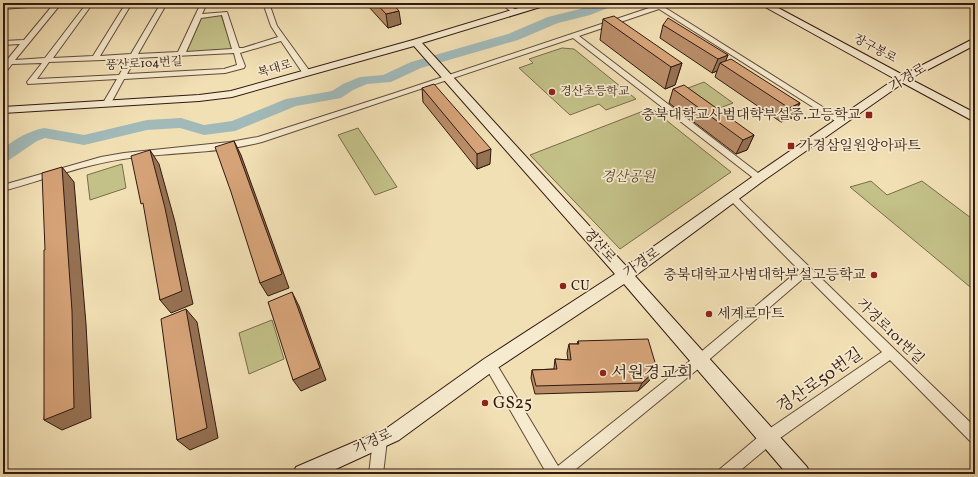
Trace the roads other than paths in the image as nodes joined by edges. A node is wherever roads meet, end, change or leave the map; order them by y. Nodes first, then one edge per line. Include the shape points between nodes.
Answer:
1 (58, 3) edge
2 (63, 3) edge
3 (90, 3) edge
4 (128, 3) edge
5 (164, 3) edge
6 (204, 3) edge
7 (266, 3) edge
8 (503, 3) edge
9 (544, 3) edge
10 (670, 3) edge
11 (762, 3) edge
12 (13, 5) edge
13 (660, 6) junction
14 (3, 7) edge
15 (515, 12) junction
16 (3, 16) edge
17 (199, 16) junction
18 (574, 35) junction
19 (282, 38) junction
20 (975, 41) edge
21 (27, 42) junction
22 (3, 43) edge
23 (419, 45) junction
24 (237, 51) junction
25 (182, 54) junction
26 (134, 56) junction
27 (95, 58) junction
28 (47, 60) junction
29 (10, 62) junction
30 (3, 70) edge
31 (307, 73) junction
32 (446, 75) junction
33 (122, 78) junction
34 (902, 79) junction
35 (107, 103) junction
36 (3, 110) edge
37 (3, 116) edge
38 (975, 118) edge
39 (841, 121) junction
40 (759, 178) junction
41 (3, 188) edge
42 (733, 198) junction
43 (806, 270) junction
44 (625, 275) junction
45 (891, 353) junction
46 (700, 360) junction
47 (490, 364) junction
48 (975, 436) edge
49 (768, 438) junction
50 (380, 440) junction
51 (303, 474) edge
52 (376, 474) edge
53 (555, 474) edge
54 (559, 474) edge
55 (725, 474) edge
56 (800, 474) edge

1 - 2 street
1 - 12 street
1 - 21 street
3 - 28 street
4 - 27 street
5 - 26 street
6 - 17 street
7 - 19 street via 274,26
8 - 15 street
9 - 15 street, 복대로
10 - 13 street
11 - 34 street, 장구봉로
12 - 14 street
12 - 16 street
13 - 18 street
13 - 39 street
15 - 23 street, 복대로
17 - 24 street via 225,13
17 - 25 street
18 - 32 street
18 - 40 street
19 - 24 street
19 - 31 street
20 - 34 street, 가경로
21 - 22 street
21 - 29 street
23 - 31 street, 복대로
23 - 32 street, 경산로
24 - 25 street
24 - 33 street, 풍산로104번길 via 241,66 225,71
25 - 26 street
26 - 27 street
26 - 33 street
27 - 28 street
28 - 29 street
28 - 33 street, 풍산로104번길 via 31,82
29 - 30 street
31 - 35 street, 복대로 via 232,94
32 - 41 street via 395,96 259,140 101,160
32 - 44 street, 경산로
33 - 35 street
34 - 38 street, 장구봉로
34 - 39 street, 가경로
35 - 36 street, 복대로
36 - 37 street
39 - 40 street, 가경로
40 - 42 street, 가경로
42 - 43 street, 가경로101번길
42 - 44 street, 가경로
43 - 45 street, 가경로101번길
43 - 46 street
44 - 46 street, 경산로
44 - 47 street, 가경로
45 - 48 street, 가경로101번길
45 - 49 street, 경산로50번길
46 - 49 street, 경산로
46 - 54 street
47 - 50 street, 가경로 via 393,434
47 - 53 street
49 - 55 street, 경산로50번길
49 - 56 street, 경산로
50 - 51 street, 가경로
50 - 52 street

